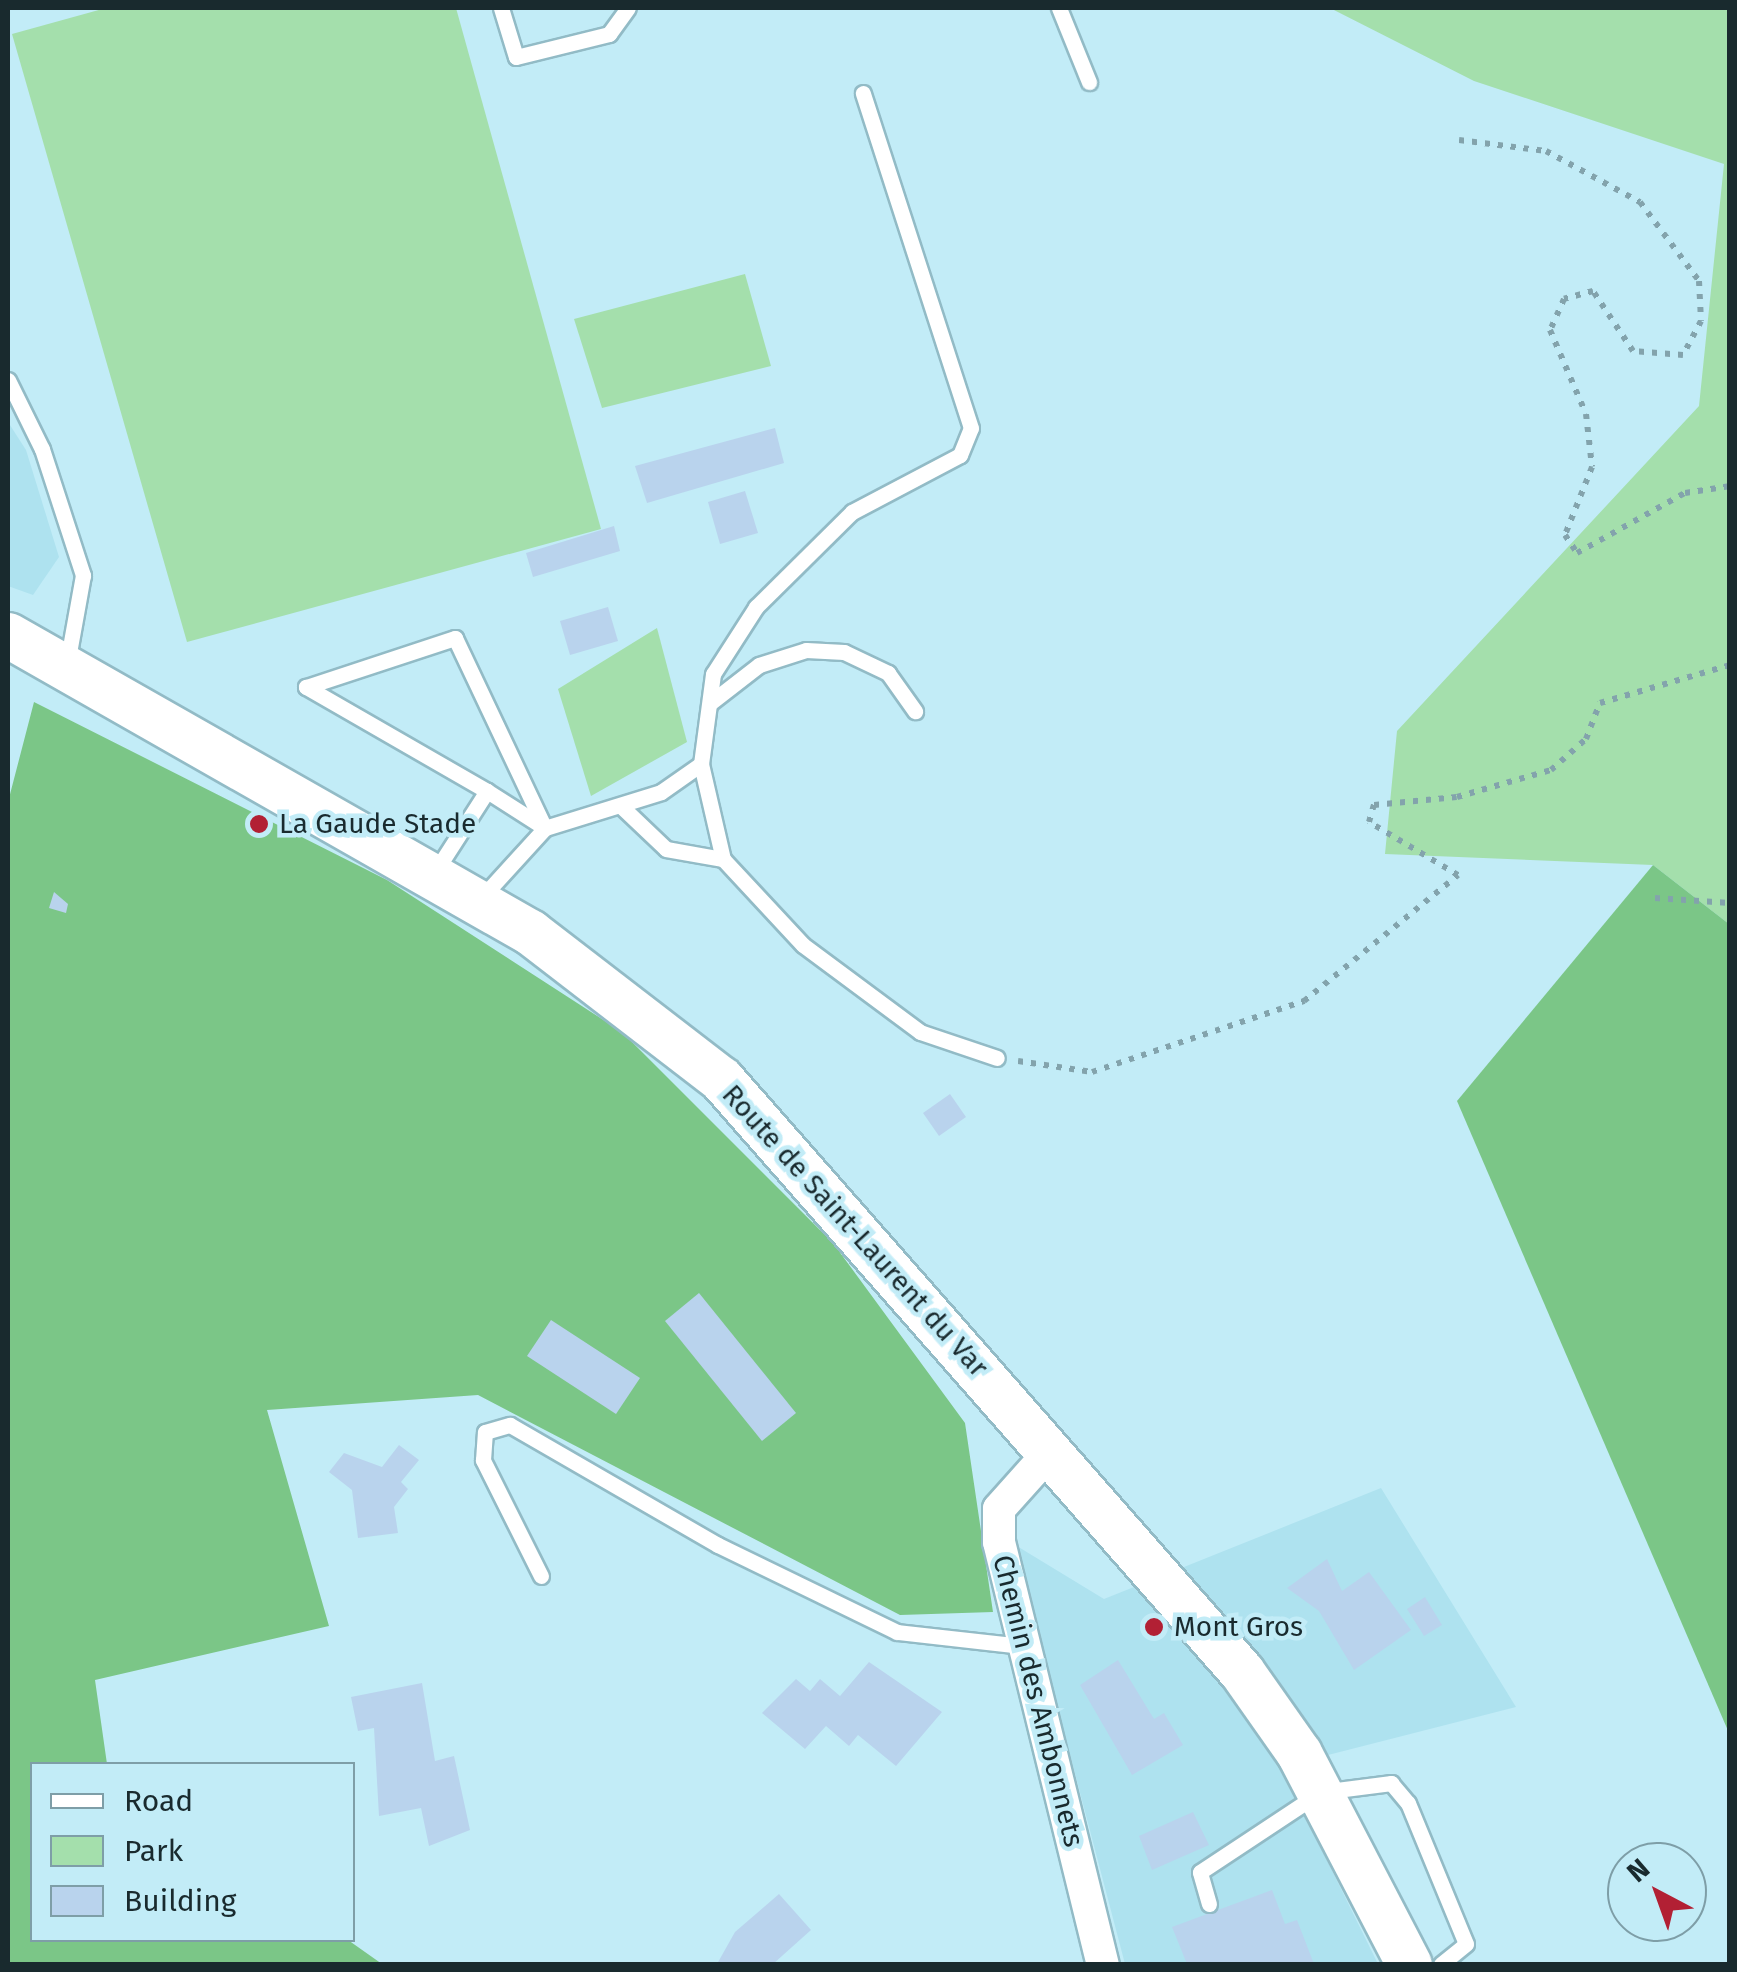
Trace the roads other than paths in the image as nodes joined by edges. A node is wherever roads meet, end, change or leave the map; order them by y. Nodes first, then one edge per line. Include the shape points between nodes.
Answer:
1 (501, 8) edge
2 (628, 8) edge
3 (1058, 8) edge
4 (1089, 82) dead end
5 (863, 93) dead end
6 (8, 380) edge
7 (8, 635) edge
8 (66, 666) junction
9 (710, 703) junction
10 (915, 711) dead end
11 (701, 764) junction
12 (487, 791) junction
13 (623, 808) junction
14 (546, 828) junction
15 (723, 858) junction
16 (432, 876) junction
17 (479, 902) junction
18 (997, 1058) road end
19 (1049, 1453) junction
20 (540, 1576) dead end
21 (1021, 1646) junction
22 (1321, 1792) junction
23 (1209, 1904) dead end
24 (1104, 1964) edge
25 (1409, 1964) edge
26 (1441, 1964) edge

1 - 2 lane via 516,57 609,34
3 - 4 lane
5 - 9 lane via 972,428 936,475 852,512 756,607 712,674
6 - 8 lane via 42,449 83,575
7 - 8 main road, Route de Saint-Laurent du Var
8 - 16 main road, Route de Saint-Laurent du Var
9 - 10 lane via 759,665 806,650 844,652 888,673
9 - 11 lane
11 - 13 lane
11 - 15 lane
12 - 14 lane
12 - 14 lane via 306,688 455,638
12 - 16 lane
13 - 14 lane
13 - 15 lane via 666,849
14 - 17 lane
15 - 18 lane via 855,990 920,1032
16 - 17 main road, Route de Saint-Laurent du Var
17 - 19 main road, Route de Saint-Laurent du Var via 581,968 721,1079
19 - 21 street, Chemin des Ambonnets via 999,1509
19 - 22 main road, Route de Saint-Laurent du Var via 1242,1672
20 - 21 lane via 483,1460 485,1432 510,1425 718,1545 898,1632
21 - 24 street, Chemin des Ambonnets
22 - 23 lane via 1200,1872
22 - 25 main road, Route de Saint-Laurent du Var
22 - 26 lane via 1391,1783 1408,1802 1466,1944

